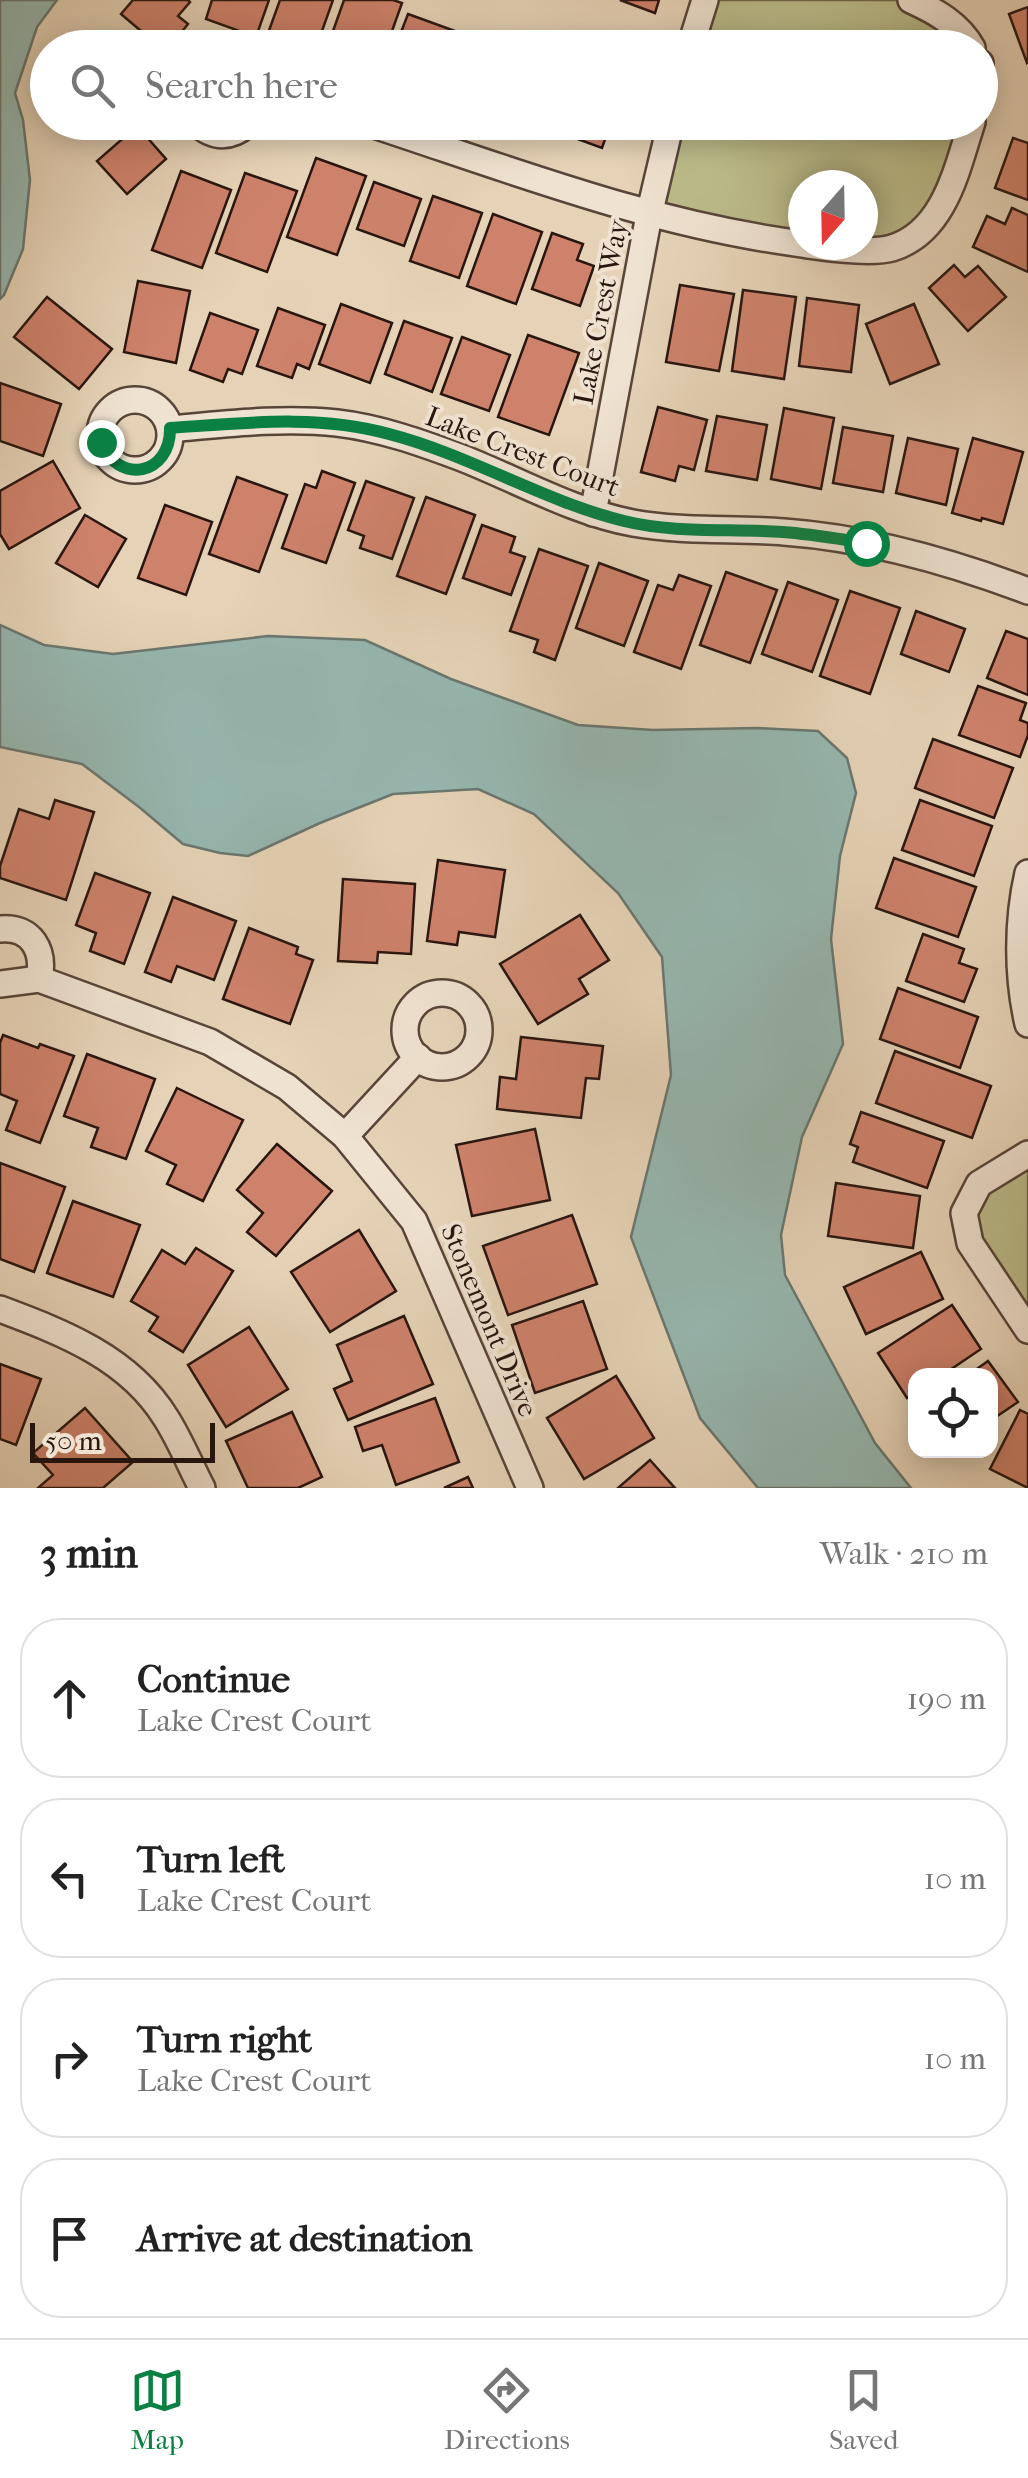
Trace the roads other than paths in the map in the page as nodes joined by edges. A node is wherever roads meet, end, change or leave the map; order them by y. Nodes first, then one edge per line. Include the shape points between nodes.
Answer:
1 (705, 0) edge
2 (912, 0) edge
3 (696, 30) edge
4 (958, 30) edge
5 (419, 140) edge
6 (667, 140) edge
7 (967, 140) edge
8 (649, 215) junction
9 (788, 243) edge
10 (878, 249) edge
11 (170, 428) dead end
12 (593, 513) junction
13 (1028, 590) edge
14 (1028, 873) edge
15 (0, 929) edge
16 (39, 979) junction
17 (0, 984) edge
18 (1028, 1024) edge
19 (418, 1058) dead end
20 (345, 1136) junction
21 (1028, 1154) edge
22 (0, 1310) edge
23 (1028, 1330) edge
24 (202, 1488) edge
25 (530, 1488) edge

1 - 3 street
2 - 4 street
5 - 8 street
6 - 8 street, Lake Crest Way
7 - 10 street via 938,213 915,238
8 - 9 street
8 - 12 street, Lake Crest Way
11 - 12 street, Lake Crest Court via 310,422 364,428 437,449
12 - 13 street, Lake Crest Court via 661,528 866,543
14 - 18 street via 1020,931
15 - 16 street via 29,937 39,949
16 - 17 street, Stonemont Drive
16 - 20 street, Stonemont Drive via 210,1042 287,1087
19 - 20 street
20 - 25 street, Stonemont Drive via 414,1220
21 - 23 street via 979,1184 964,1213 970,1243
22 - 24 street via 80,1341 118,1364 167,1419

